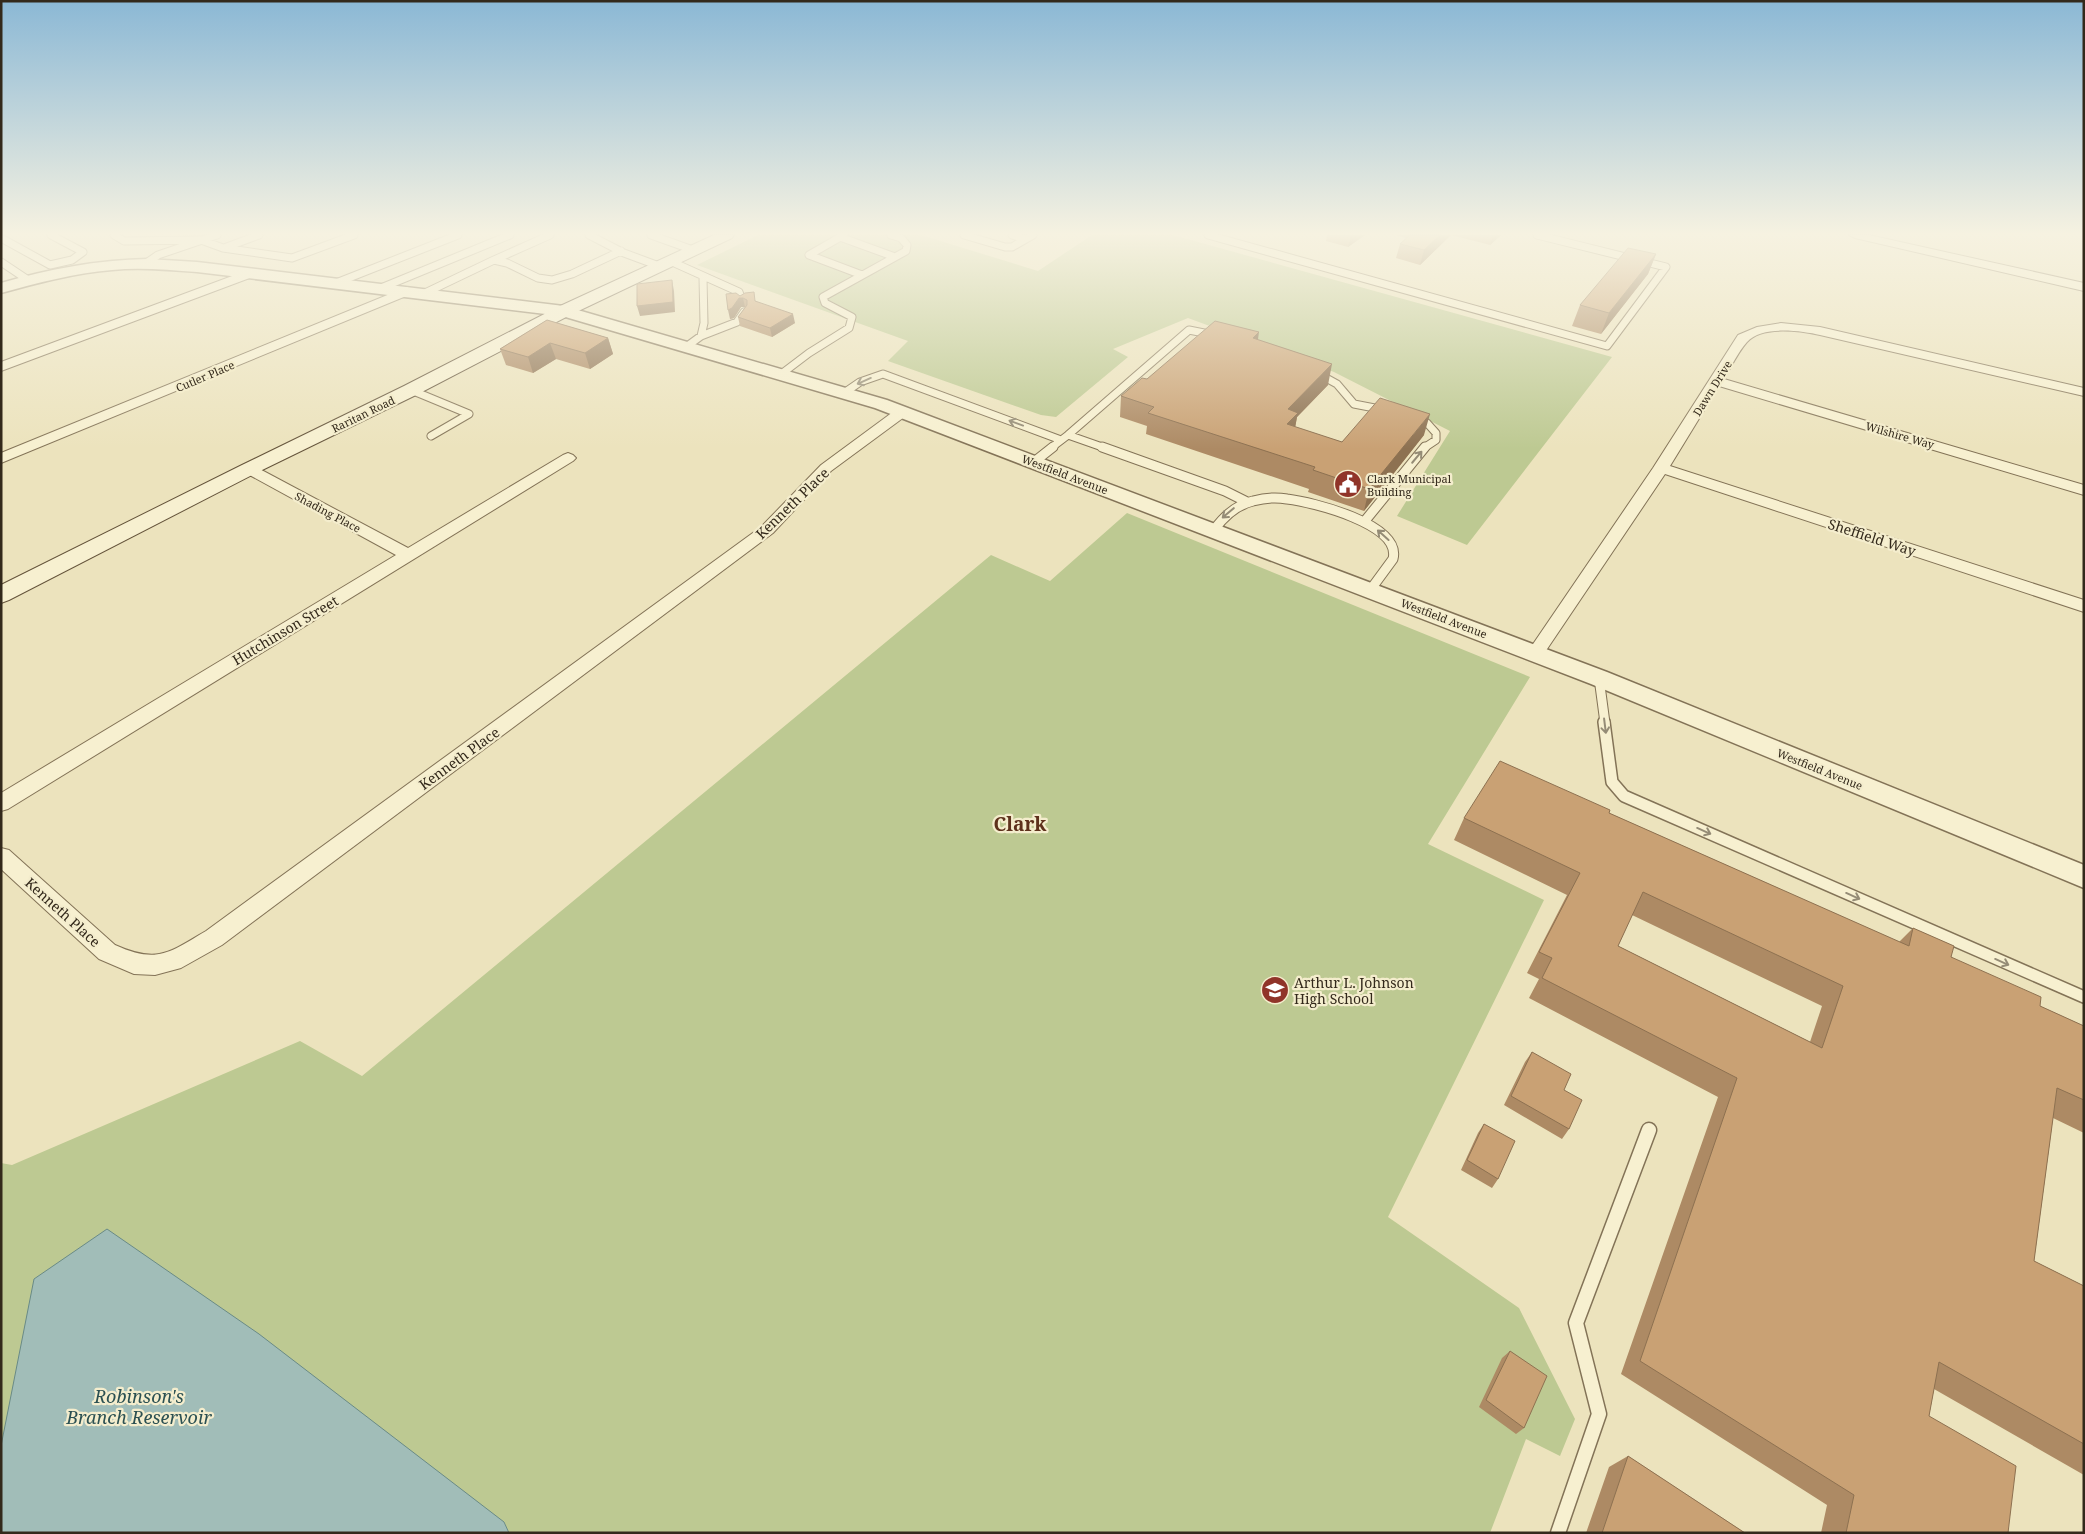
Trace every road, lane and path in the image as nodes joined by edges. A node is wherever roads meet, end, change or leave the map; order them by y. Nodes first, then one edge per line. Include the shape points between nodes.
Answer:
1 (163, 307) edge
2 (369, 307) edge
3 (530, 307) edge
4 (573, 307) edge
5 (703, 307) edge
6 (830, 307) edge
7 (1465, 307) edge
8 (1637, 307) edge
9 (564, 311) junction
10 (744, 312) edge
11 (701, 336) junction
12 (1218, 336) edge
13 (686, 347) junction
14 (1, 368) edge
15 (1306, 368) edge
16 (780, 375) junction
17 (1716, 381) junction
18 (411, 390) junction
19 (2084, 392) edge
20 (844, 394) junction
21 (902, 412) junction
22 (1398, 413) edge
23 (1407, 415) edge
24 (431, 436) dead end
25 (1064, 437) junction
26 (568, 458) dead end
27 (1, 459) edge
28 (1034, 462) junction
29 (1661, 468) junction
30 (249, 469) junction
31 (2084, 490) edge
32 (1248, 502) junction
33 (1364, 522) junction
34 (1214, 530) junction
35 (408, 555) junction
36 (1371, 590) junction
37 (1, 595) edge
38 (2084, 606) edge
39 (1535, 654) junction
40 (1599, 678) junction
41 (1, 803) edge
42 (1, 856) edge
43 (2084, 877) edge
44 (2084, 998) edge
45 (1649, 1130) dead end
46 (1558, 1533) edge

1 - 14 street
2 - 27 street, Cutler Place
3 - 9 street, Westfield Avenue
4 - 9 main road, Raritan Road
5 - 11 lane
6 - 16 lane via 852,317 849,328
7 - 8 lane via 1607,346
9 - 13 street, Westfield Avenue
9 - 18 main road, Raritan Road
10 - 11 lane via 737,322
11 - 13 lane
12 - 25 lane via 1189,330
13 - 16 street, Westfield Avenue
15 - 22 lane via 1337,384 1354,404
16 - 20 street, Westfield Avenue
17 - 19 street, Dawn Drive via 1743,338 1764,328 1798,327
17 - 29 street, Dawn Drive
17 - 31 street, Wilshire Way
18 - 24 lane via 469,414
18 - 30 main road, Raritan Road
20 - 21 street, Westfield Avenue
25 -> 20 lane via 883,374 860,382
21 - 28 street, Westfield Avenue
21 - 42 street, Kenneth Place via 826,468 767,530 214,938 181,958 155,965 134,964 107,952
33 -> 23 lane via 1425,447 1436,440 1432,428
25 - 28 lane
25 - 32 lane via 1225,491
26 - 35 street, Hutchinson Street
28 - 34 street, Westfield Avenue
29 - 38 street, Sheffield Way
29 - 39 street, Dawn Drive
30 - 35 street, Shading Place
30 - 37 main road, Raritan Road
32 - 33 lane via 1273,498 1296,500
32 -> 34 lane via 1226,513
36 -> 33 lane via 1394,553 1387,538
34 - 36 street, Westfield Avenue
35 - 41 street, Hutchinson Street
36 - 39 street, Westfield Avenue
39 - 40 street, Westfield Avenue
40 - 43 street, Westfield Avenue
40 -> 44 lane via 1612,782 1624,796
45 - 46 lane via 1576,1323 1599,1414

